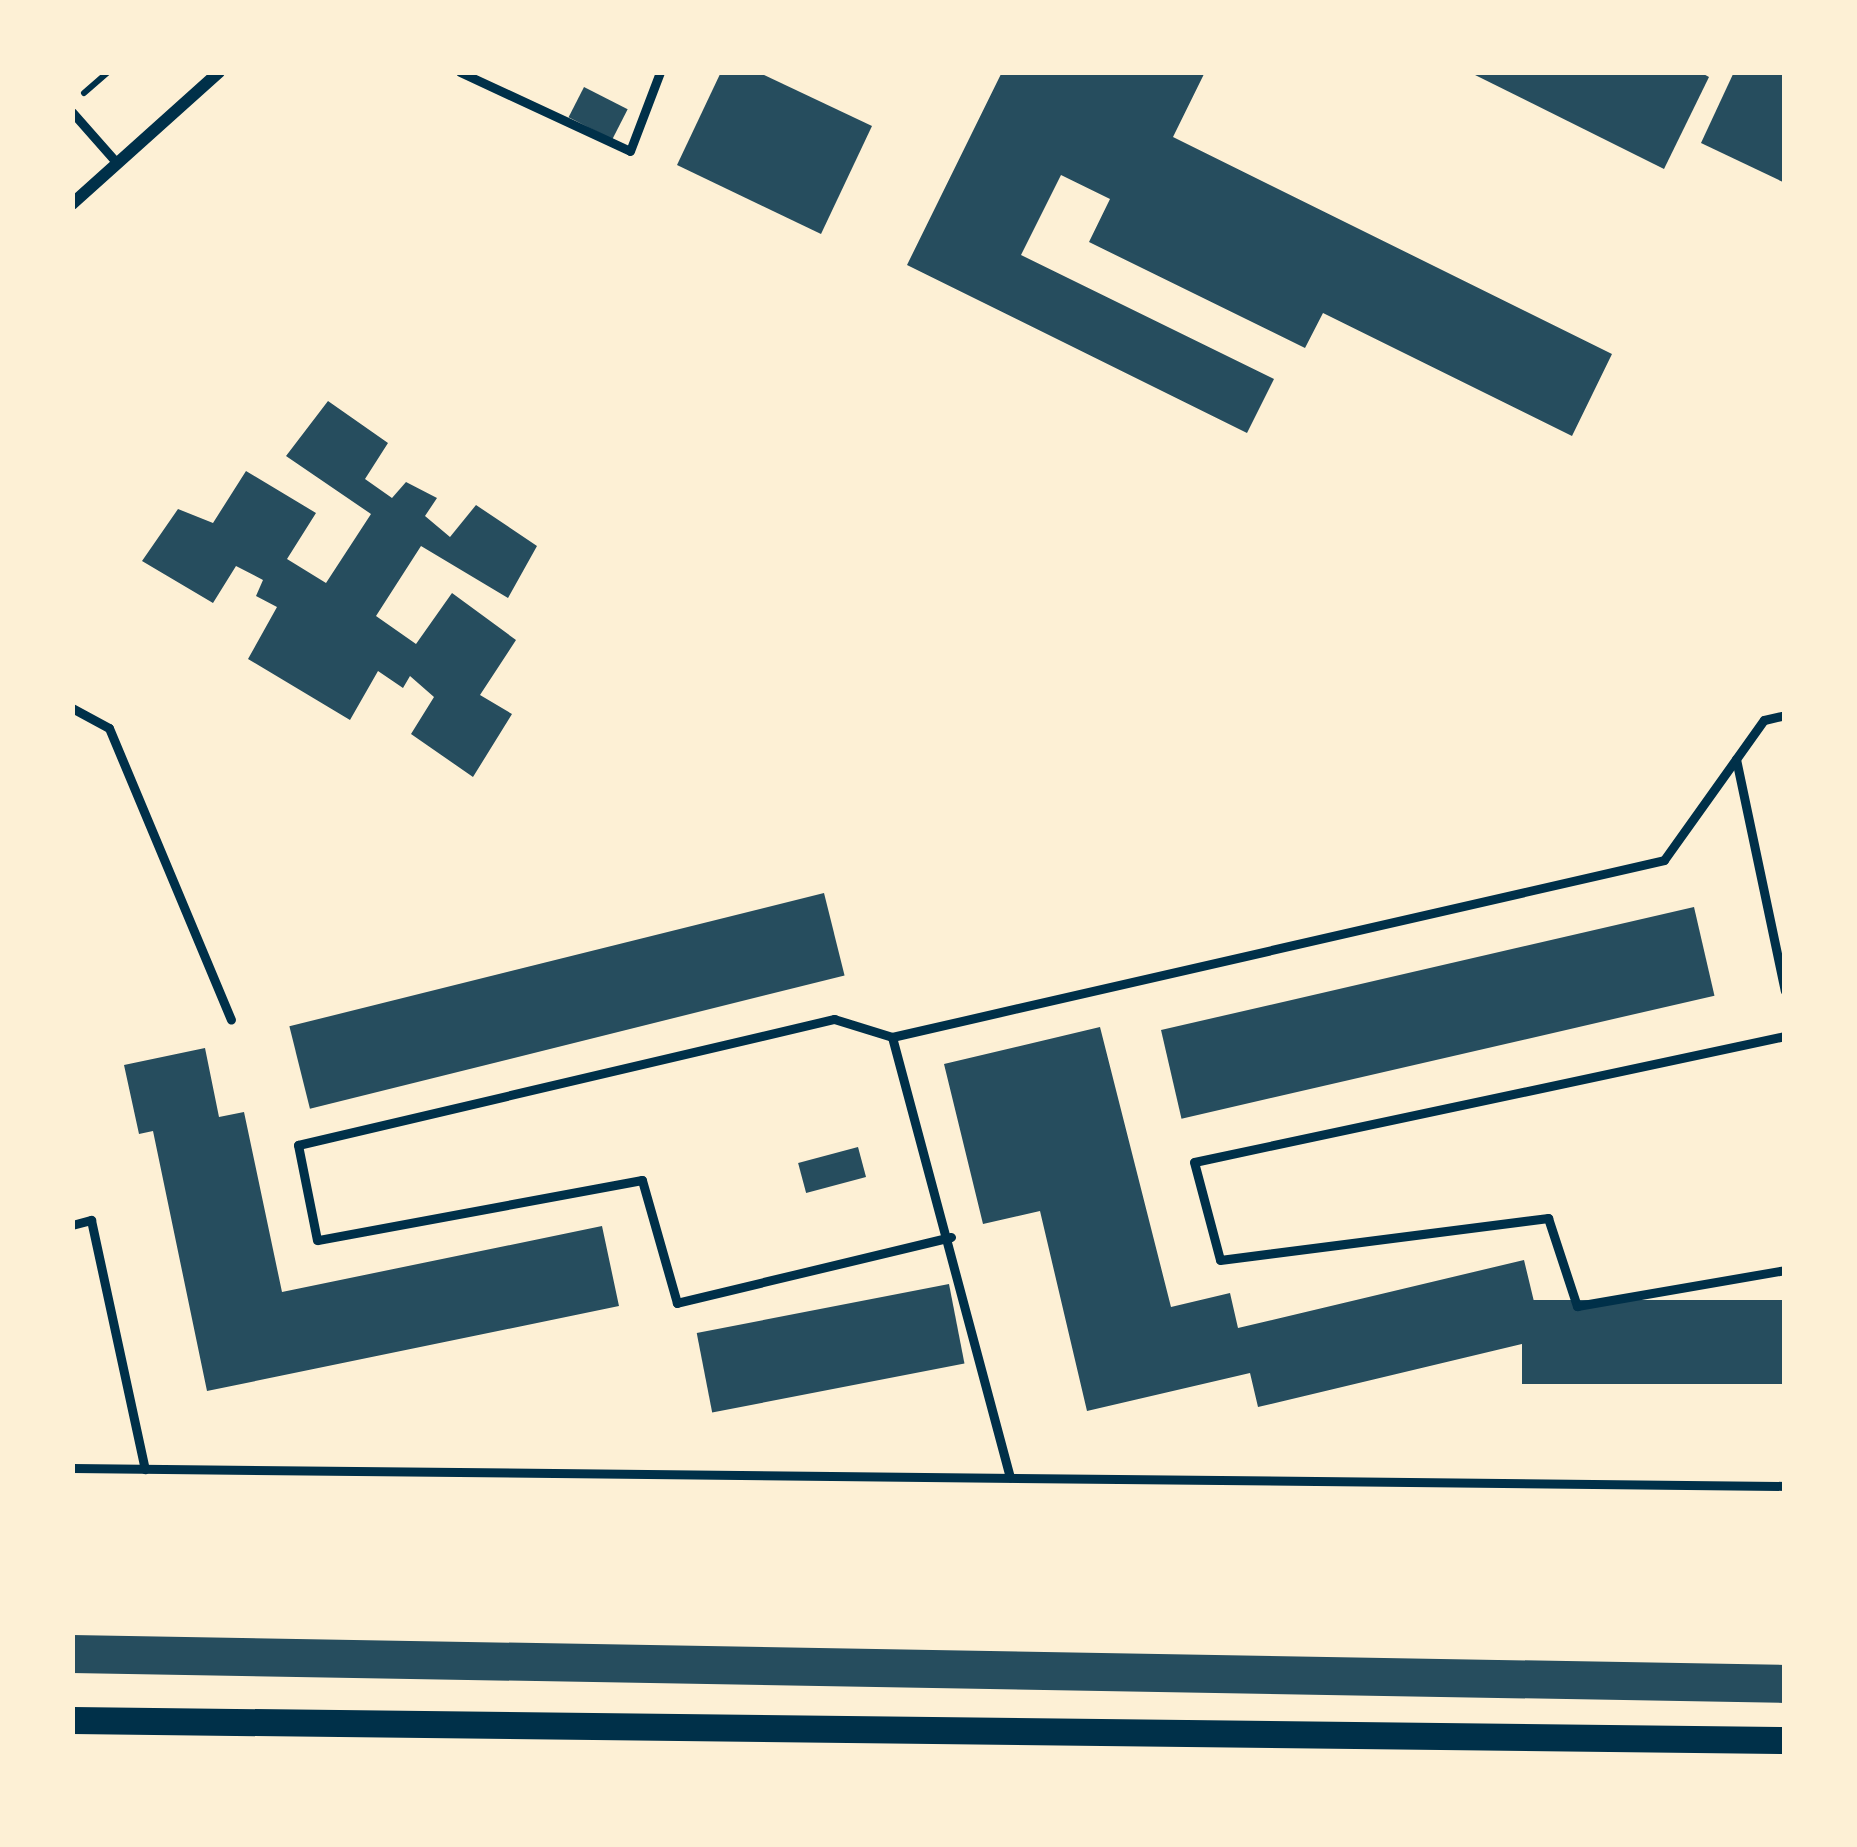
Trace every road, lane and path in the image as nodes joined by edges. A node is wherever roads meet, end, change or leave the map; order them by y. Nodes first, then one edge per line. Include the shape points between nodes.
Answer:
1 (108, 72) edge
2 (219, 72) edge
3 (460, 72) edge
4 (660, 72) edge
5 (72, 108) edge
6 (117, 163) junction
7 (72, 203) edge
8 (72, 708) edge
9 (1785, 715) edge
10 (1736, 759) junction
11 (1785, 991) edge
12 (231, 1021) dead end
13 (1785, 1036) edge
14 (892, 1037) junction
15 (72, 1225) edge
16 (952, 1237) junction
17 (1785, 1270) edge
18 (72, 1468) edge
19 (145, 1468) junction
20 (1010, 1478) junction
21 (1785, 1486) edge
22 (72, 1720) edge
23 (1785, 1740) edge

1 - 5 path
2 - 6 street
3 - 4 lane via 630,151
5 - 6 lane
6 - 7 street
8 - 12 lane via 110,728
9 - 10 lane via 1764,720
10 - 11 lane
10 - 14 lane via 1664,860
13 - 17 lane via 1194,1162 1220,1260 1548,1218 1577,1306
14 - 16 lane
14 - 16 lane via 834,1019 298,1145 317,1240 642,1180 677,1303
15 - 19 lane via 91,1220
16 - 20 lane
18 - 19 lane
19 - 20 lane
20 - 21 lane
22 - 23 main road

